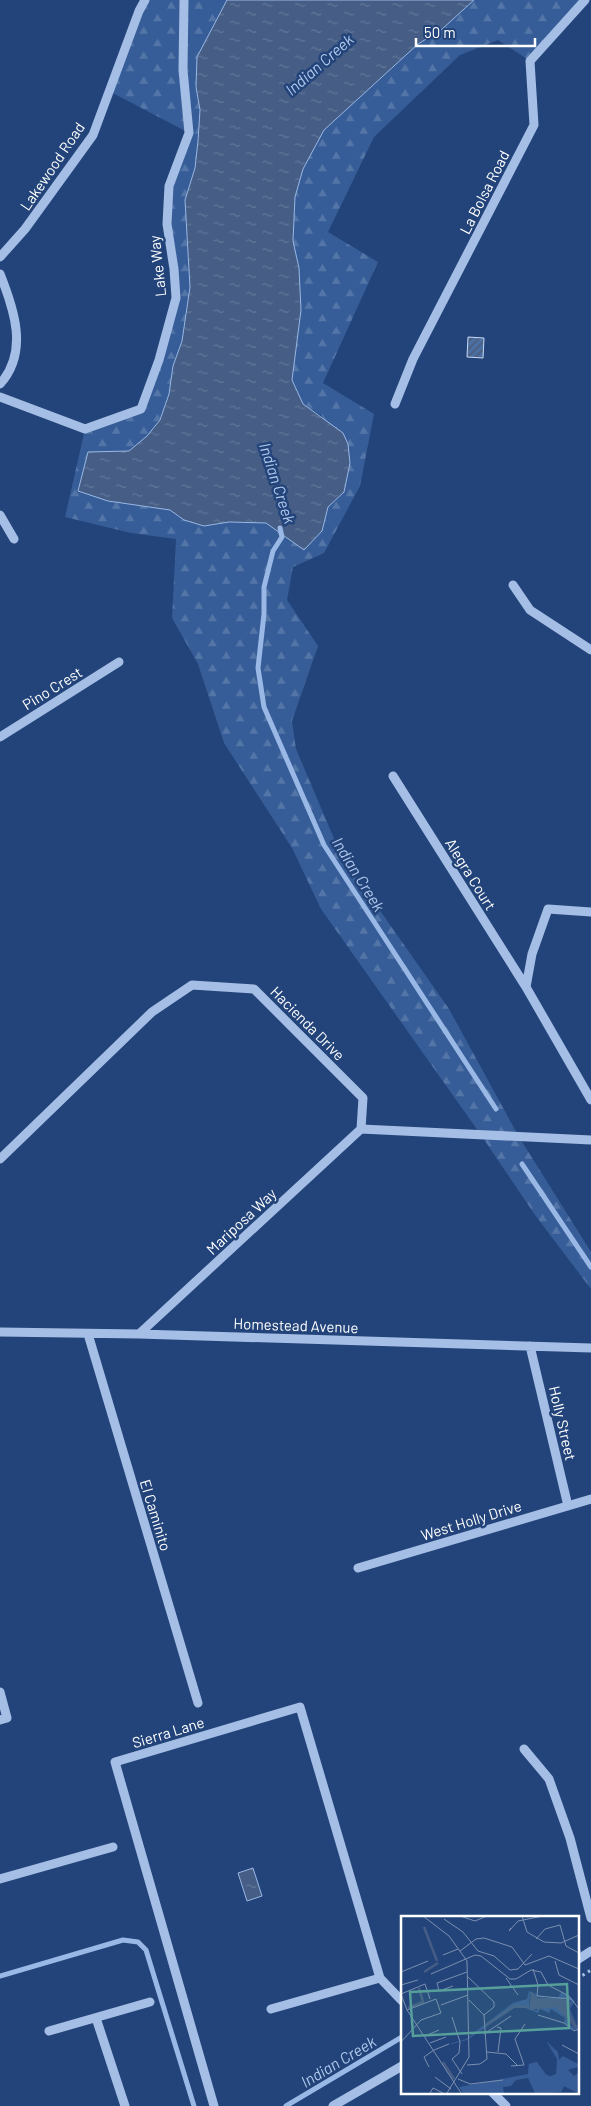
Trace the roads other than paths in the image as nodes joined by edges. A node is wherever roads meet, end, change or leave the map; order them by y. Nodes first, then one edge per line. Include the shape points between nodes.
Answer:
1 (145, 0) edge
2 (184, 0) edge
3 (585, 0) edge
4 (0, 256) edge
5 (0, 274) edge
6 (0, 384) edge
7 (0, 397) edge
8 (395, 404) dead end
9 (0, 515) edge
10 (14, 539) dead end
11 (514, 585) dead end
12 (591, 650) edge
13 (119, 662) dead end
14 (0, 737) edge
15 (393, 776) dead end
16 (591, 912) edge
17 (526, 987) junction
18 (591, 1100) edge
19 (361, 1129) junction
20 (591, 1140) edge
21 (0, 1159) edge
22 (0, 1332) edge
23 (88, 1334) junction
24 (139, 1334) junction
25 (530, 1346) junction
26 (591, 1348) edge
27 (591, 1499) edge
28 (568, 1506) junction
29 (358, 1568) dead end
30 (0, 1692) edge
31 (198, 1703) dead end
32 (0, 1720) edge
33 (524, 1749) dead end
34 (113, 1847) dead end
35 (0, 1880) edge
36 (591, 1918) edge
37 (591, 1951) edge
38 (578, 1959) edge
39 (380, 1978) junction
40 (401, 1999) edge
41 (150, 2002) dead end
42 (271, 2009) dead end
43 (96, 2018) junction
44 (48, 2031) dead end
45 (401, 2067) edge
46 (494, 2094) edge
47 (125, 2106) edge
48 (214, 2106) edge
49 (333, 2106) edge
50 (506, 2106) edge

1 - 4 street, Lakewood Road via 138,11 93,135 25,229
2 - 7 street, Lake Way via 183,70 189,133 169,186 167,224 176,298 160,360 141,409 85,428
3 - 8 street, La Bolsa Road via 530,61 534,125 413,359
5 - 6 street via 11,302 17,341 10,370
9 - 10 street
11 - 12 street via 530,610
13 - 14 street, Pino Crest
15 - 17 street, Alegra Court
16 - 17 street via 548,909 532,954
17 - 18 street, Alegra Court
19 - 20 street
19 - 21 street, Hacienda Drive via 363,1098 254,989 192,985 152,1012
19 - 24 street, Mariposa Way
22 - 23 street, Homestead Avenue
23 - 24 street, Homestead Avenue
23 - 31 street, El Caminito
24 - 25 street, Homestead Avenue
25 - 26 street, Homestead Avenue
25 - 28 street, Holly Street
27 - 28 street, West Holly Drive
28 - 29 street, West Holly Drive
30 - 32 street via 7,1718
33 - 36 street via 550,1779
34 - 35 street
37 - 38 street
39 - 40 street, Sierra Lane
39 - 42 street
39 - 48 street, Sierra Lane via 300,1707 115,1762
41 - 43 street
43 - 44 street
43 - 47 street
45 - 49 street
46 - 50 street

